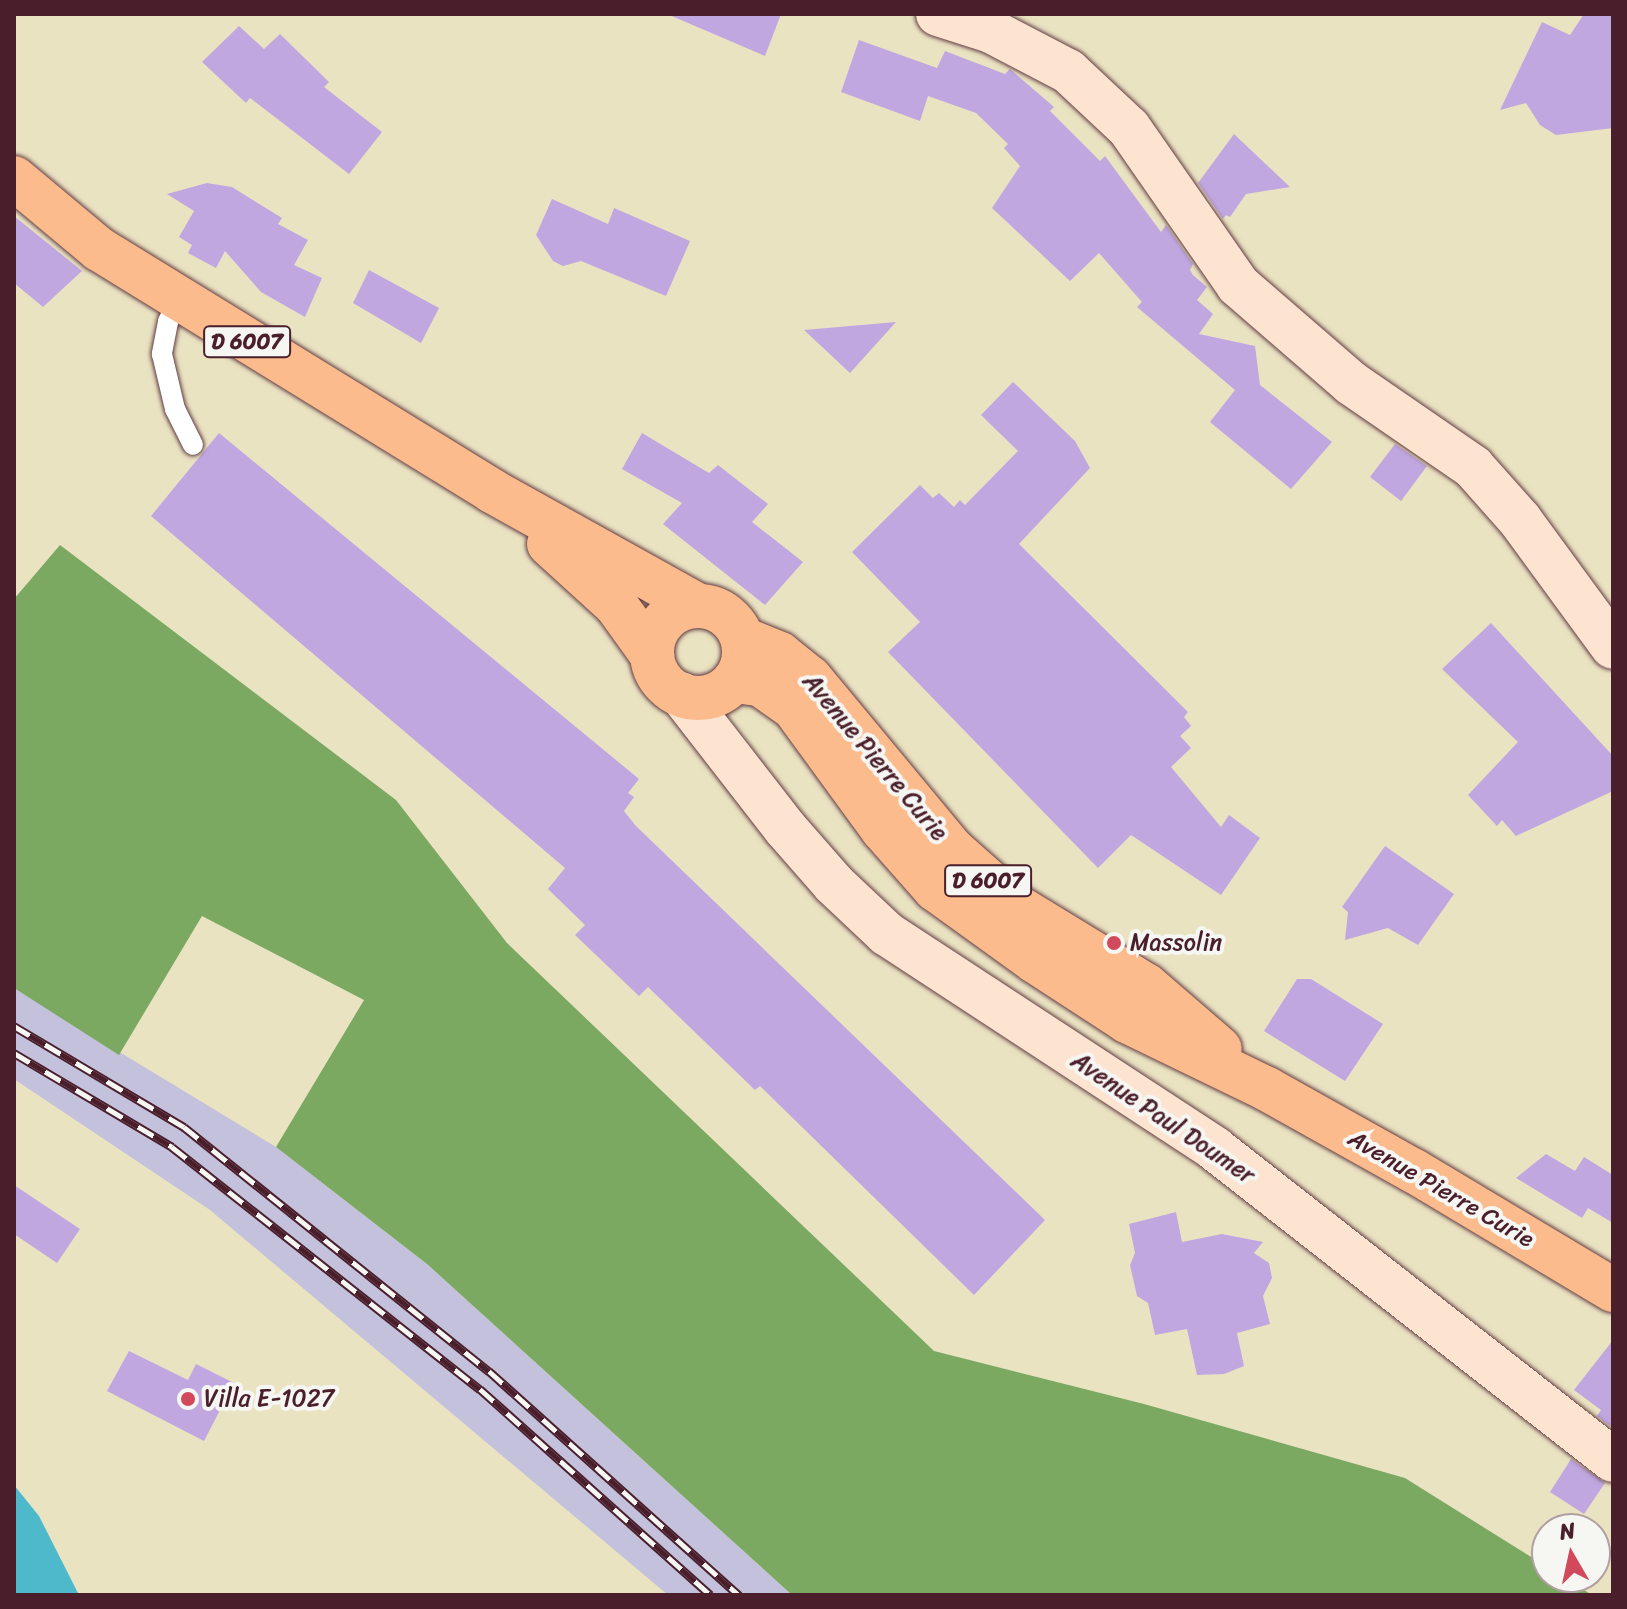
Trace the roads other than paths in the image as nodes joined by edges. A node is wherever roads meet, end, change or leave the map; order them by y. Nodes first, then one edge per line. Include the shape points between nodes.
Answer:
1 (938, 14) edge
2 (14, 178) edge
3 (179, 299) junction
4 (193, 445) dead end
5 (492, 491) junction
6 (697, 605) junction
7 (743, 639) junction
8 (1613, 647) edge
9 (652, 655) junction
10 (713, 689) junction
11 (1267, 1089) junction
12 (1613, 1290) edge
13 (1613, 1460) edge

1 - 8 main road via 991,31 1068,71 1129,128 1238,285 1351,383 1473,467 1520,520
2 - 3 main road, D 6007 via 99,249
3 - 4 lane via 162,354 175,409
3 - 5 main road, D 6007
5 - 6 main road, D 6007
5 - 9 main road, D 6007 via 616,605
6 - 7 main road via 726,615
6 - 9 main road via 669,616 653,640
7 - 10 main road via 744,654
7 - 11 main road, Avenue Pierre Curie / D 6007 via 780,654 810,678 953,850 1016,906 1147,986
9 - 10 main road via 660,678
10 - 11 main road, Avenue Pierre Curie / D 6007 via 760,684 794,708 883,830 935,889 1127,1021
10 - 13 main road, Avenue Paul Doumer via 734,758 785,828 887,934 1215,1149
11 - 12 main road, Avenue Pierre Curie / D 6007

